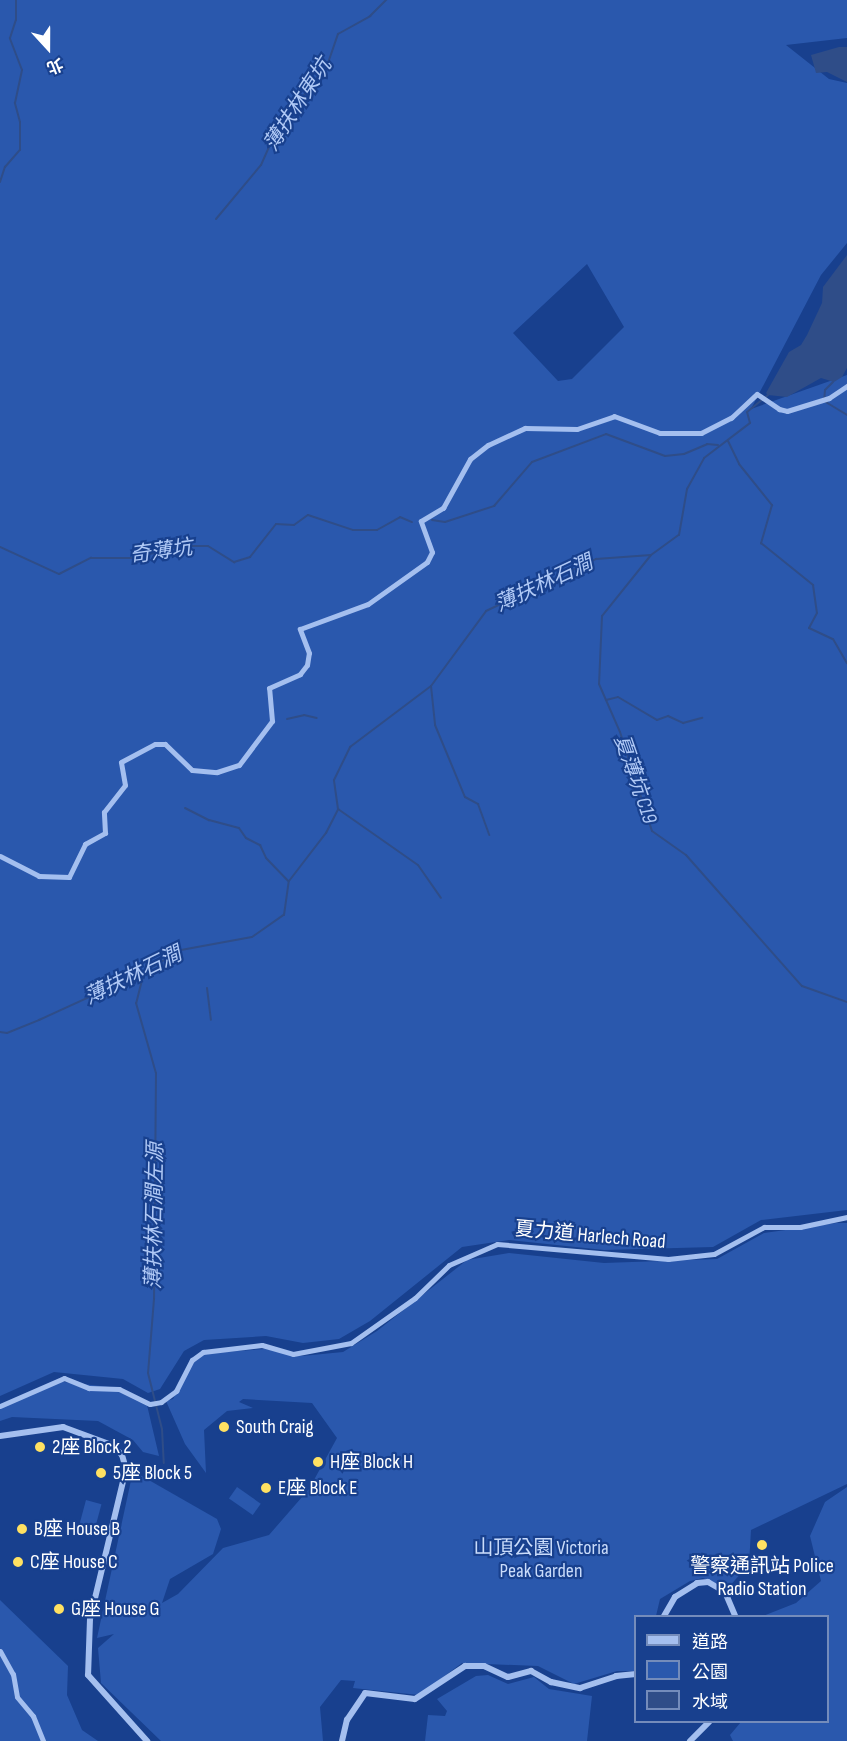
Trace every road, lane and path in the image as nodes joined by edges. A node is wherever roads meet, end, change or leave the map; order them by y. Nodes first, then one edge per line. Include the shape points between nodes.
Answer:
1 (847, 386) edge
2 (0, 856) edge
3 (847, 1217) edge
4 (0, 1406) edge
5 (0, 1436) edge
6 (665, 1615) edge
7 (734, 1615) edge
8 (0, 1651) edge
9 (634, 1674) edge
10 (709, 1723) edge
11 (43, 1741) edge
12 (147, 1741) edge
13 (342, 1741) edge
14 (690, 1741) edge

1 - 2 street via 829,398 791,410 777,408 763,394 757,394 731,418 701,433 660,433 614,416 562,431 525,428 479,451 454,483 443,508 421,521 432,552 429,560 368,604 300,629 309,653 307,665 298,675 268,688 272,721 239,765 217,772 192,770 165,744 155,744 121,762 125,785 104,812 105,833 84,846 69,877 39,876
3 - 4 street, 夏力道 Harlech Road via 800,1227 764,1227 714,1254 668,1259 497,1244 449,1265 415,1298 351,1343 295,1354 262,1345 204,1352 193,1358 180,1386 165,1399 150,1404 120,1389 89,1388 64,1378
5 - 12 street via 63,1426 112,1445 122,1455 126,1469 90,1619 88,1675
6 - 7 street via 675,1597 697,1583 708,1582 725,1592
8 - 11 street via 13,1674 17,1697 33,1716
9 - 13 street via 580,1688 551,1682 531,1671 508,1677 484,1666 465,1666 415,1699 365,1693 347,1720
10 - 14 street

